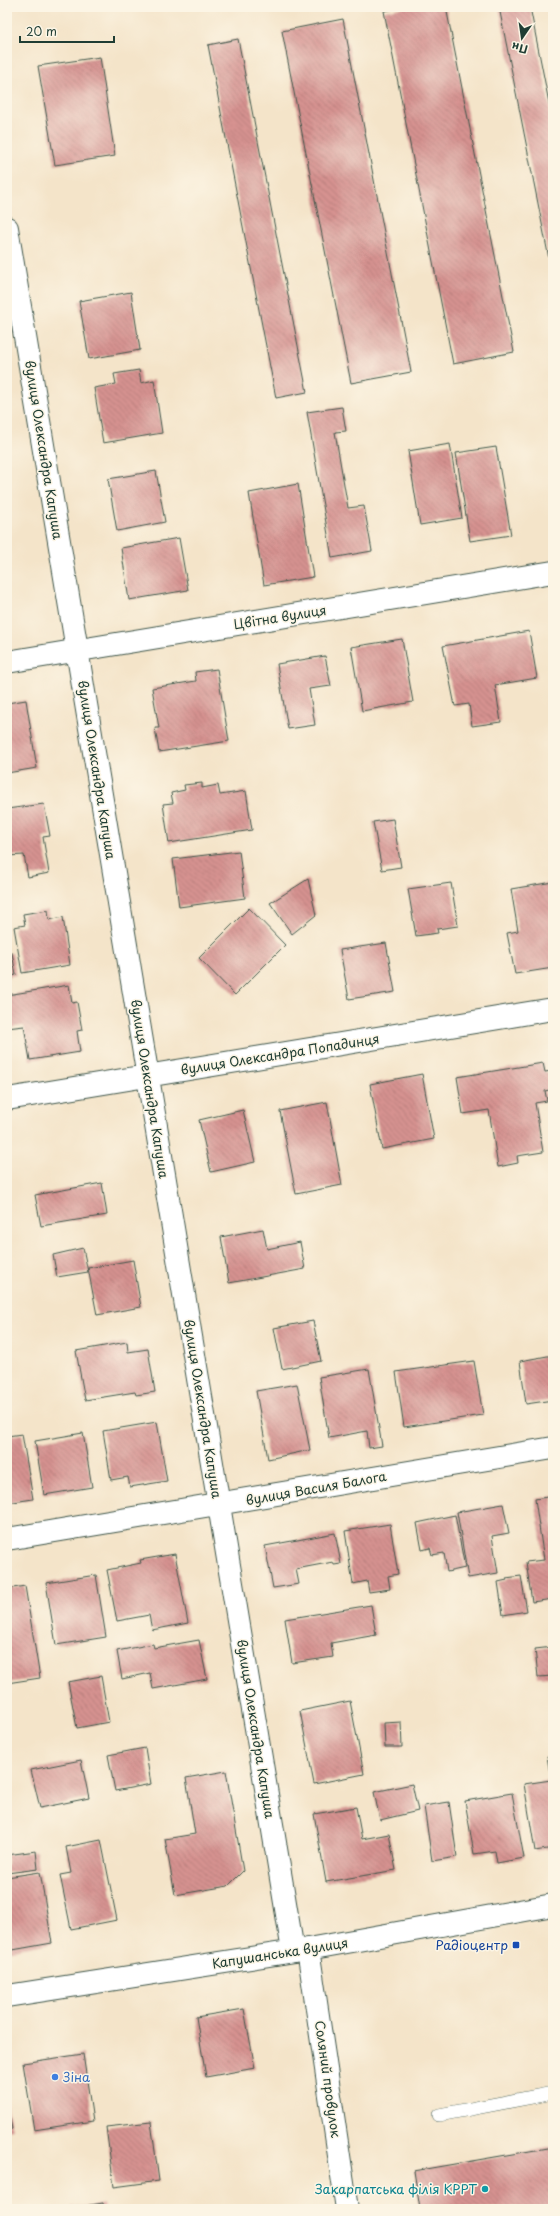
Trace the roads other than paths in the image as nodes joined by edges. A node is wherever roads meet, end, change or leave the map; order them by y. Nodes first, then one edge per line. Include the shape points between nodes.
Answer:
1 (7, 228) edge
2 (9, 255) edge
3 (553, 572) edge
4 (77, 651) junction
5 (7, 662) edge
6 (553, 1009) edge
7 (148, 1076) junction
8 (7, 1099) edge
9 (553, 1448) edge
10 (219, 1504) junction
11 (7, 1539) edge
12 (553, 1905) edge
13 (301, 1950) junction
14 (7, 1996) edge
15 (553, 2094) edge
16 (439, 2115) dead end
17 (347, 2209) edge

1 - 2 street, вулиця Олександра Капуша
2 - 4 street, вулиця Олександра Капуша
3 - 4 street, Цвітна вулиця
4 - 5 street, Цвітна вулиця
4 - 7 street, вулиця Олександра Капуша
6 - 7 street, вулиця Олександра Попадинця
7 - 8 street, вулиця Олександра Попадинця
7 - 10 street, вулиця Олександра Капуша
9 - 10 street, вулиця Василя Балога
10 - 11 street, вулиця Василя Балога
10 - 13 street, вулиця Олександра Капуша
12 - 13 street, Капушанська вулиця
13 - 14 street, Капушанська вулиця
13 - 17 street, Соляний провулок
15 - 16 lane

